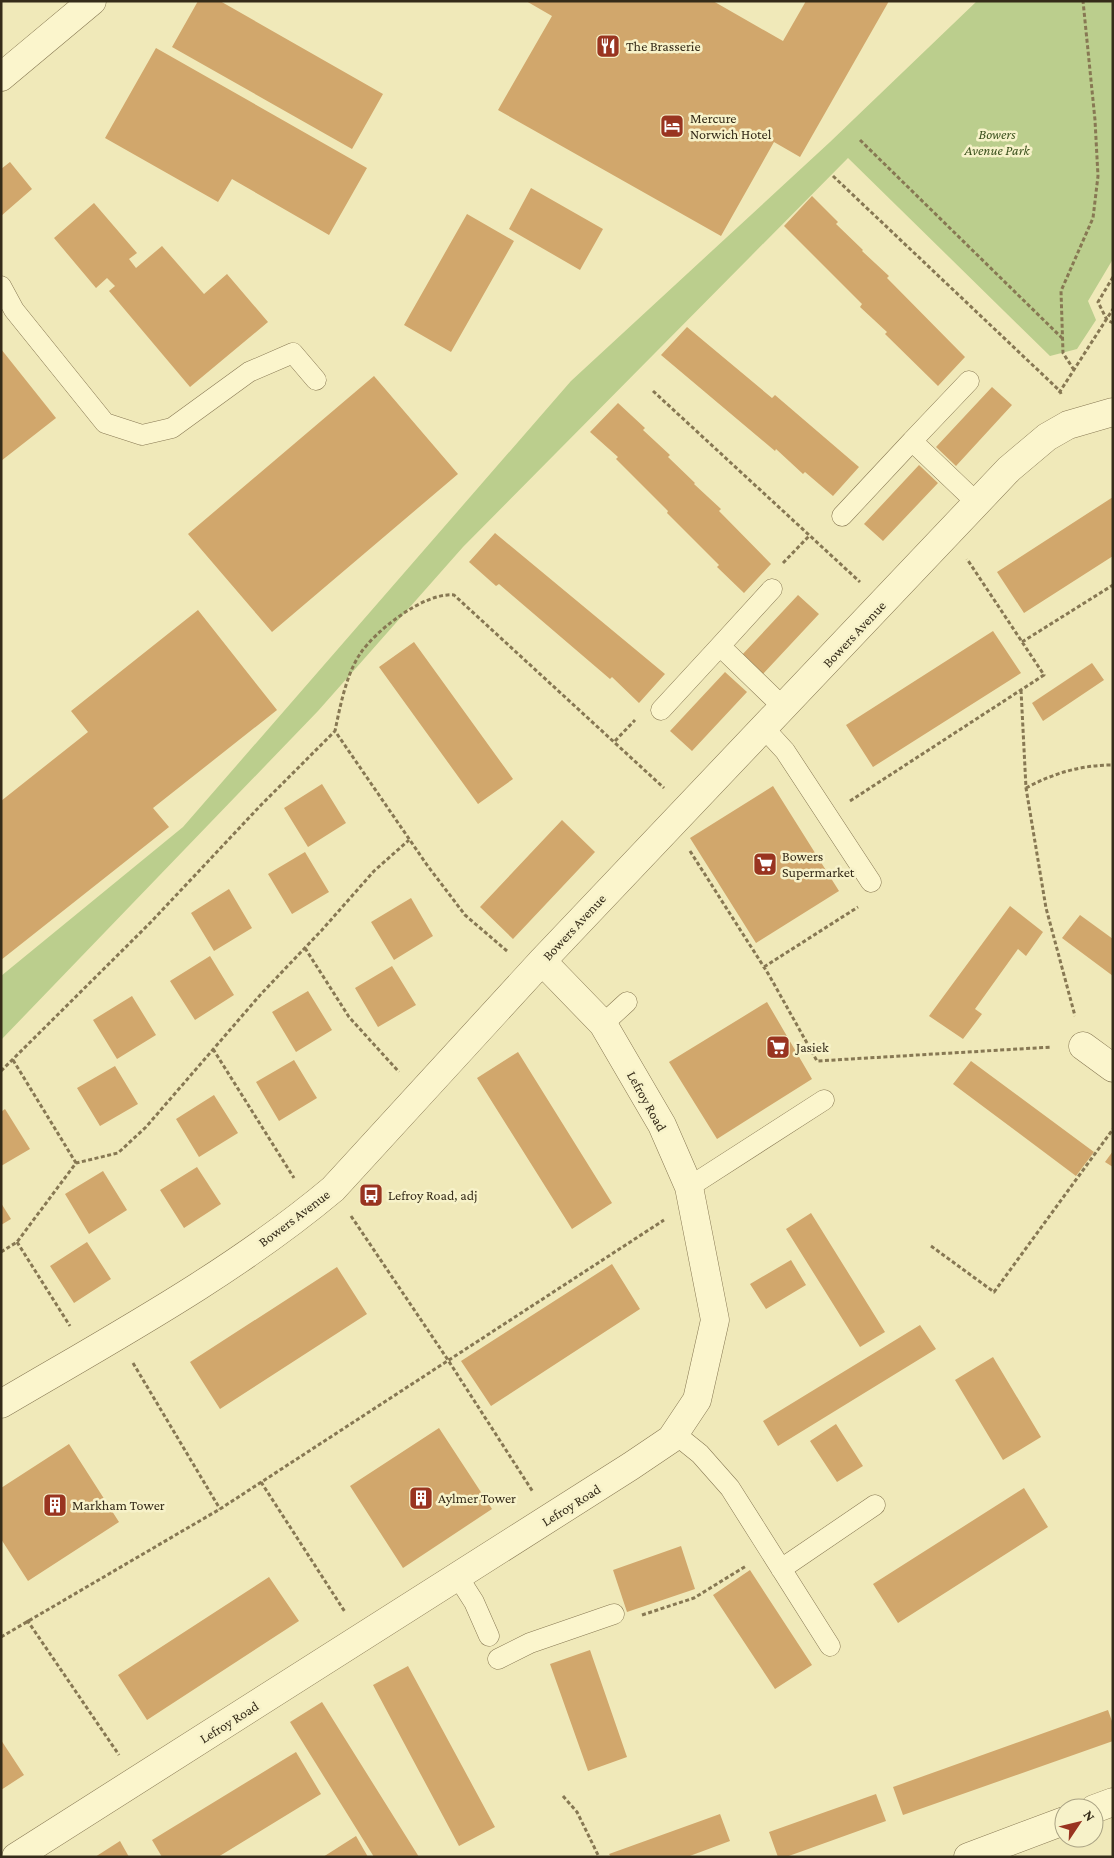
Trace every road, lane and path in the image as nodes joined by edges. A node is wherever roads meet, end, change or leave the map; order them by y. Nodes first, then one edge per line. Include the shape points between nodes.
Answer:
1 (92, 1) edge
2 (1083, 1) edge
3 (1, 77) edge
4 (860, 140) dead end
5 (833, 176) dead end
6 (1113, 277) edge
7 (1, 286) edge
8 (1113, 309) edge
9 (1107, 320) junction
10 (1113, 323) edge
11 (1063, 338) junction
12 (1074, 370) junction
13 (316, 380) dead end
14 (968, 381) dead end
15 (653, 391) dead end
16 (1113, 412) edge
17 (912, 441) junction
18 (977, 502) junction
19 (842, 516) dead end
20 (950, 533) junction
21 (810, 535) junction
22 (1113, 585) edge
23 (772, 589) joint
24 (882, 603) junction
25 (1022, 642) junction
26 (720, 646) junction
27 (1022, 690) junction
28 (784, 708) junction
29 (660, 710) dead end
30 (764, 728) junction
31 (335, 731) junction
32 (1113, 765) edge
33 (1026, 788) junction
34 (829, 815) junction
35 (677, 818) junction
36 (410, 840) junction
37 (871, 882) joint
38 (305, 948) junction
39 (536, 967) junction
40 (764, 967) junction
41 (627, 1002) dead end
42 (603, 1024) junction
43 (1083, 1046) junction
44 (213, 1049) junction
45 (13, 1060) junction
46 (1113, 1068) edge
47 (1, 1071) edge
48 (422, 1093) junction
49 (824, 1100) dead end
50 (1113, 1129) edge
51 (76, 1163) junction
52 (690, 1195) junction
53 (323, 1197) junction
54 (17, 1242) junction
55 (932, 1246) dead end
56 (1, 1252) edge
57 (117, 1336) junction
58 (88, 1353) junction
59 (448, 1360) junction
60 (1, 1404) edge
61 (674, 1433) junction
62 (261, 1482) junction
63 (875, 1505) dead end
64 (220, 1509) junction
65 (549, 1518) junction
66 (769, 1549) junction
67 (781, 1569) junction
68 (458, 1577) junction
69 (614, 1614) joint
70 (27, 1620) junction
71 (489, 1636) dead end
72 (1, 1637) edge
73 (361, 1638) junction
74 (830, 1646) dead end
75 (498, 1659) dead end
76 (136, 1781) junction
77 (563, 1796) dead end
78 (1054, 1825) edge
79 (16, 1857) edge
80 (599, 1857) edge
81 (968, 1857) edge

1 - 3 street
2 - 11 path via 1098,176 1093,218 1061,291
4 - 11 path
5 - 12 path via 1060,391
6 - 9 path via 1098,302
7 - 13 lane via 14,310 104,422 142,435 172,428 250,372 293,353
8 - 9 path
9 - 10 path
9 - 12 path
11 - 12 path via 1063,353
14 - 17 lane
15 - 21 path
16 - 18 street, Bowers Avenue via 1068,425 1047,437
17 - 18 lane
17 - 19 lane
18 - 20 street, Bowers Avenue
20 - 24 street, Bowers Avenue
20 - 25 path
21 - 23 path via 773,573
21 - 24 path
22 - 25 path
23 - 26 lane
24 - 28 street, Bowers Avenue
25 - 27 path via 1044,675
26 - 28 lane
26 - 29 lane
27 - 33 path
27 - 34 path
28 - 30 street, Bowers Avenue
30 - 34 lane via 785,751
30 - 35 street, Bowers Avenue
31 - 35 path via 341,700 359,655 384,629 420,604 444,594 454,595
31 - 36 path
31 - 45 path
32 - 33 path via 1080,767 1047,776
33 - 43 path via 1046,908
34 - 37 lane
35 - 39 street, Bowers Avenue
35 - 40 path via 683,839
36 - 38 path via 374,871
36 - 39 path via 466,915
37 - 40 path via 878,894
38 - 44 path
38 - 48 path via 349,1017 386,1060
39 - 42 street, Lefroy Road
39 - 48 street, Bowers Avenue
40 - 43 path via 816,1061
41 - 42 lane
42 - 52 street, Lefroy Road via 662,1125
43 - 46 street
44 - 51 path via 166,1105 118,1153
44 - 53 path via 286,1167
45 - 47 path
45 - 51 path
48 - 53 street, Bowers Avenue
49 - 52 lane
50 - 55 path via 994,1292
51 - 54 path
52 - 59 path
52 - 61 street, Lefroy Road via 715,1320 698,1400
53 - 57 street, Bowers Avenue via 208,1279
53 - 59 path
54 - 56 path
54 - 58 path
57 - 58 street, Bowers Avenue
57 - 64 path
58 - 60 street, Bowers Avenue
59 - 62 path
59 - 65 path
61 - 65 street, Lefroy Road via 671,1439
61 - 66 lane via 700,1454 730,1488
62 - 64 path
62 - 73 path
63 - 67 lane
64 - 70 path
65 - 68 street, Lefroy Road
66 - 67 lane
66 - 69 path via 694,1598 627,1620
67 - 74 lane
68 - 71 lane via 474,1602
68 - 73 street, Lefroy Road
69 - 75 lane via 530,1643
70 - 72 path
70 - 76 path
73 - 76 street, Lefroy Road
76 - 79 street, Lefroy Road
77 - 80 path via 577,1812
78 - 81 street

